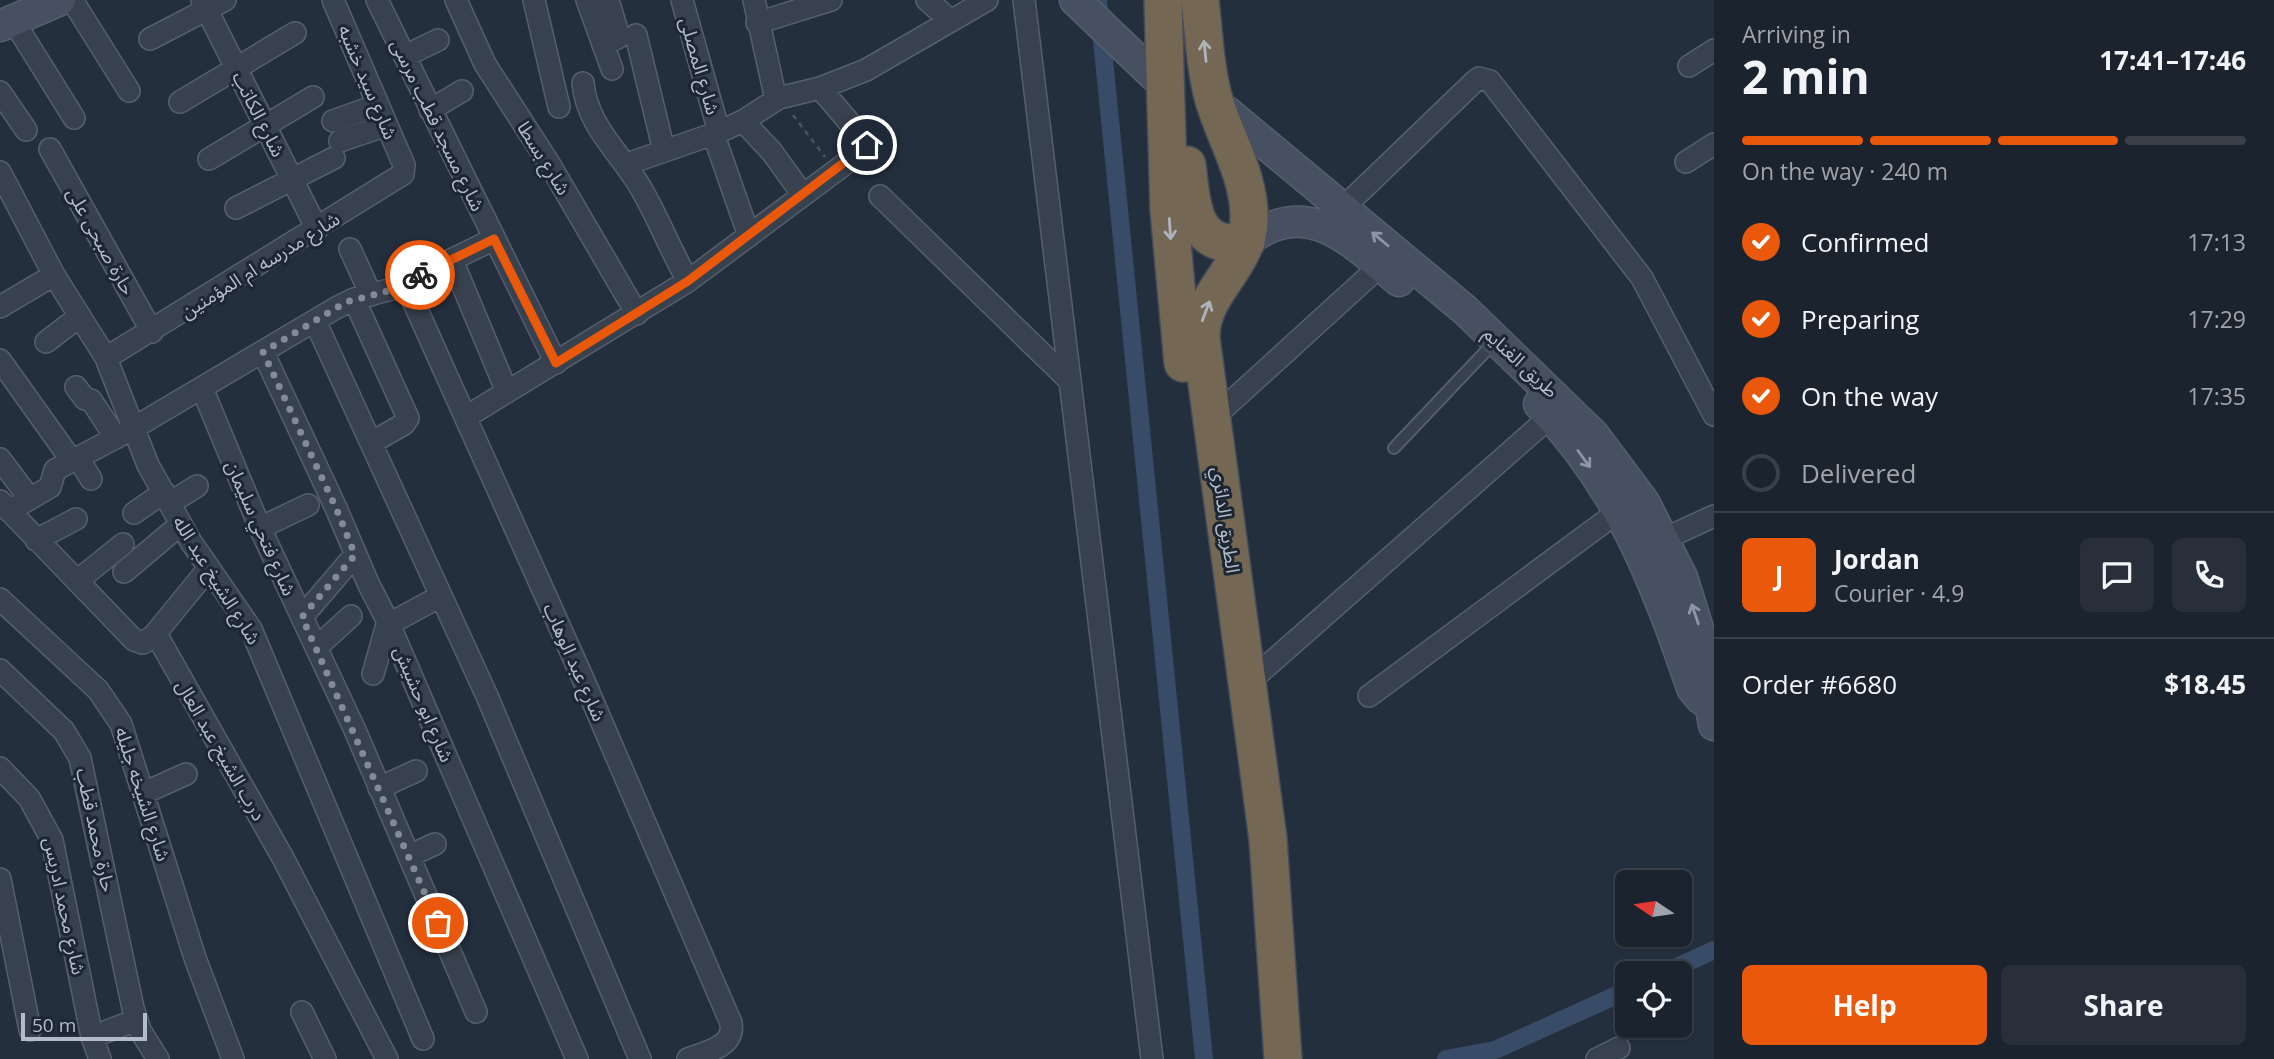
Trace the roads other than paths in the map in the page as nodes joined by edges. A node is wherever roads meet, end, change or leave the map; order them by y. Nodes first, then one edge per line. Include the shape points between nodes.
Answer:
1 (60, 0) edge
2 (72, 0) edge
3 (333, 0) edge
4 (377, 0) edge
5 (456, 0) edge
6 (534, 0) edge
7 (586, 0) edge
8 (608, 0) edge
9 (682, 0) edge
10 (754, 0) edge
11 (831, 0) edge
12 (927, 0) edge
13 (987, 0) edge
14 (1024, 0) edge
15 (1074, 0) edge
16 (1163, 0) edge
17 (1200, 0) edge
18 (211, 3) edge
19 (14, 15) edge
20 (951, 21) junction
21 (757, 23) junction
22 (295, 33) dead end
23 (636, 35) dead end
24 (150, 39) dead end
25 (438, 40) dead end
26 (603, 45) junction
27 (1714, 50) edge
28 (405, 57) junction
29 (1689, 66) dead end
30 (236, 68) junction
31 (611, 69) dead end
32 (583, 83) dead end
33 (1166, 87) junction
34 (820, 88) junction
35 (129, 91) dead end
36 (0, 92) edge
37 (462, 92) dead end
38 (313, 97) dead end
39 (778, 99) junction
40 (180, 102) dead end
41 (1215, 102) junction
42 (559, 107) dead end
43 (430, 110) junction
44 (383, 115) junction
45 (74, 118) dead end
46 (333, 121) dead end
47 (743, 121) junction
48 (264, 124) junction
49 (26, 130) dead end
50 (716, 133) junction
51 (1714, 144) edge
52 (50, 149) dead end
53 (663, 151) junction
54 (209, 159) dead end
55 (1686, 162) dead end
56 (627, 164) junction
57 (404, 165) joint
58 (0, 172) edge
59 (292, 179) junction
60 (1191, 192) junction
61 (803, 195) junction
62 (880, 196) dead end
63 (7, 205) edge
64 (236, 208) dead end
65 (1343, 208) junction
66 (317, 229) junction
67 (749, 236) junction
68 (494, 239) junction
69 (1246, 243) junction
70 (350, 249) dead end
71 (452, 260) junction
72 (1380, 266) junction
73 (54, 275) junction
74 (688, 281) junction
75 (405, 282) junction
76 (363, 297) junction
77 (0, 307) edge
78 (637, 314) junction
79 (80, 316) junction
80 (315, 321) junction
81 (152, 332) junction
82 (46, 342) dead end
83 (263, 352) junction
84 (1485, 352) junction
85 (106, 358) junction
86 (0, 360) edge
87 (556, 363) junction
88 (1070, 381) junction
89 (202, 388) junction
90 (507, 392) junction
91 (77, 393) dead end
92 (1714, 415) edge
93 (1551, 416) junction
94 (466, 417) junction
95 (1212, 419) junction
96 (124, 434) junction
97 (371, 443) junction
98 (1394, 448) dead end
99 (0, 459) edge
100 (75, 459) junction
101 (91, 479) dead end
102 (197, 486) dead end
103 (167, 498) junction
104 (30, 499) junction
105 (308, 505) dead end
106 (4, 506) edge
107 (1619, 511) junction
108 (134, 513) dead end
109 (1714, 516) edge
110 (76, 519) dead end
111 (181, 524) junction
112 (260, 528) junction
113 (1664, 539) junction
114 (36, 540) junction
115 (123, 544) dead end
116 (355, 555) junction
117 (209, 568) junction
118 (124, 572) dead end
119 (77, 581) junction
120 (441, 596) junction
121 (0, 599) edge
122 (351, 615) dead end
123 (302, 617) junction
124 (389, 622) junction
125 (155, 634) junction
126 (317, 647) junction
127 (0, 670) edge
128 (373, 674) dead end
129 (1248, 684) junction
130 (1369, 696) dead end
131 (1712, 710) edge
132 (0, 768) edge
133 (416, 771) dead end
134 (187, 774) dead end
135 (379, 788) junction
136 (144, 793) junction
137 (435, 844) dead end
138 (409, 856) junction
139 (0, 878) edge
140 (302, 1012) dead end
141 (476, 1012) dead end
142 (136, 1020) junction
143 (30, 1030) dead end
144 (92, 1037) junction
145 (423, 1039) dead end
146 (1619, 1048) dead end
147 (100, 1059) edge
148 (158, 1059) edge
149 (233, 1059) edge
150 (325, 1059) edge
151 (387, 1059) edge
152 (578, 1059) edge
153 (640, 1059) edge
154 (688, 1059) edge
155 (1152, 1059) edge
156 (1262, 1059) edge
157 (1283, 1059) edge
158 (1597, 1059) edge

1 - 19 main road
2 - 35 street
3 - 44 street, شارع سيد خشبه
4 - 28 street, شارع مسجد قطب مرسى
5 - 78 street, شارع بسطا via 485,64
6 - 42 street
7 - 26 street
8 - 26 street via 619,37
9 - 50 street, شارع المصلى
10 - 21 street
11 - 21 street
12 - 20 street
13 - 20 street
14 - 88 street
15 - 33 main road
16 - 33 highway, الطريق الدائري
41 -> 17 highway, الطريق الدائري
18 - 24 street
18 - 30 street, شارع الكاتب
19 - 45 street
20 - 34 street via 897,54
21 - 39 street
22 - 30 street
23 - 53 street
25 - 28 street
26 - 31 street
27 - 29 street
28 - 43 street, شارع مسجد قطب مرسى
30 - 40 street
30 - 48 street, شارع الكاتب
32 - 56 street via 584,101 594,125
33 - 60 highway via 1179,112
33 -> 156 highway, الطريق الدائري via 1178,327 1247,842
34 - 39 street
34 - 61 street via 867,145
36 - 49 street
37 - 43 street
38 - 48 street
39 - 47 street
41 - 60 highway via 1207,128 1213,175 1203,189
41 - 65 main road, طريق الغنايم
41 - 69 highway, الطريق الدائري via 1247,194
43 - 68 street, شارع مسجد قطب مرسى
44 - 46 street
44 - 57 street, شارع سيد خشبه
44 - 59 street
47 - 50 street
47 - 61 street
48 - 54 street
48 - 59 street, شارع الكاتب
50 - 53 street
50 - 67 street, شارع المصلى
51 - 55 street
52 - 81 street, حارة صبحى على
53 - 56 street
56 - 74 street
57 - 66 street, شارع مدرسه ام المؤمنين via 402,176
58 - 63 street, شارع الشيخ عبد الله
59 - 64 street
59 - 66 street, شارع الكاتب
60 - 69 highway via 1196,219 1207,235 1225,243
61 - 67 street
62 - 88 street
63 - 73 street, شارع الشيخ عبد الله
65 - 92 street via 1475,81 1490,81 1642,278
113 -> 65 main road, طريق الغنايم via 1620,468 1566,404 1473,317
66 - 81 street, شارع مدرسه ام المؤمنين
67 - 74 street
68 - 71 street
68 - 87 street, شارع مسجد قطب مرسى
69 - 72 main road, طريق الغنايم via 1277,223 1314,222 1331,229
95 -> 69 highway, الطريق الدائري via 1200,338 1202,318
70 - 76 street
71 - 75 street
71 - 90 street
72 - 84 main road, طريق الغنايم
72 - 95 street
73 - 77 street
73 - 79 street, شارع الشيخ عبد الله
74 - 78 street
75 - 76 street
75 - 94 street, شارع عبد الوهاب
76 - 80 street
76 - 97 street via 408,418
78 - 87 street
79 - 82 street
79 - 85 street, شارع الشيخ عبد الله
80 - 83 street
80 - 97 street
81 - 85 street, شارع مدرسه ام المؤمنين
83 - 89 street
83 - 116 street, شارع ابو حشيش
84 - 93 main road, طريق الغنايم
84 - 98 lane
85 - 96 street, شارع الشيخ عبد الله
86 - 100 street
87 - 90 street
88 - 155 street
89 - 96 street
89 - 112 street, شارع فتحي سليمان
90 - 94 street
91 - 96 street via 91,400
93 -> 107 main road, طريق الغنايم
93 - 129 street
94 - 154 street, شارع عبد الوهاب via 731,1023 725,1044
95 - 129 highway, الطريق الدائري
96 - 100 street
96 - 103 street, شارع الشيخ عبد الله
97 - 120 street
99 - 104 street
100 - 101 street
100 - 104 street via 53,471 51,486
102 - 103 street
103 - 108 street
103 - 111 street, شارع الشيخ عبد الله
104 - 106 street
105 - 112 street
106 - 114 street
107 - 130 street
107 - 131 main road, طريق الغنايم via 1656,586 1692,688
109 - 113 street
110 - 114 street
111 - 117 street, شارع الشيخ عبد الله
111 - 118 street
112 - 123 street, شارع فتحي سليمان
131 -> 113 main road, طريق الغنايم via 1713,677 1704,644
114 - 119 street
115 - 119 street
116 - 123 street
116 - 124 street, شارع ابو حشيش
117 - 125 street
117 - 145 street, شارع الشيخ عبد الله via 251,629
119 - 125 street via 137,642
120 - 124 street
120 - 153 street
121 - 136 street, شارع الشيخه جليله via 107,700 121,724
122 - 126 street
123 - 126 street, شارع فتحي سليمان
124 - 128 street
124 - 152 street, شارع ابو حشيش
125 - 151 street, درب الشيخ عبد العال via 283,858
126 - 135 street, شارع فتحي سليمان
127 - 142 street, حارة محمد قطب via 64,732 80,758
129 - 157 highway, الطريق الدائري via 1268,839
132 - 144 street, شارع محمد ادريس via 39,811 52,840
133 - 135 street
134 - 136 street
135 - 138 street, شارع فتحي سليمان
136 - 149 street, شارع الشيخه جليله
137 - 138 street
138 - 141 street, شارع فتحي سليمان
139 - 143 street
140 - 150 street
142 - 144 street
142 - 148 street, حارة محمد قطب
144 - 147 street, شارع محمد ادريس
146 - 158 street

